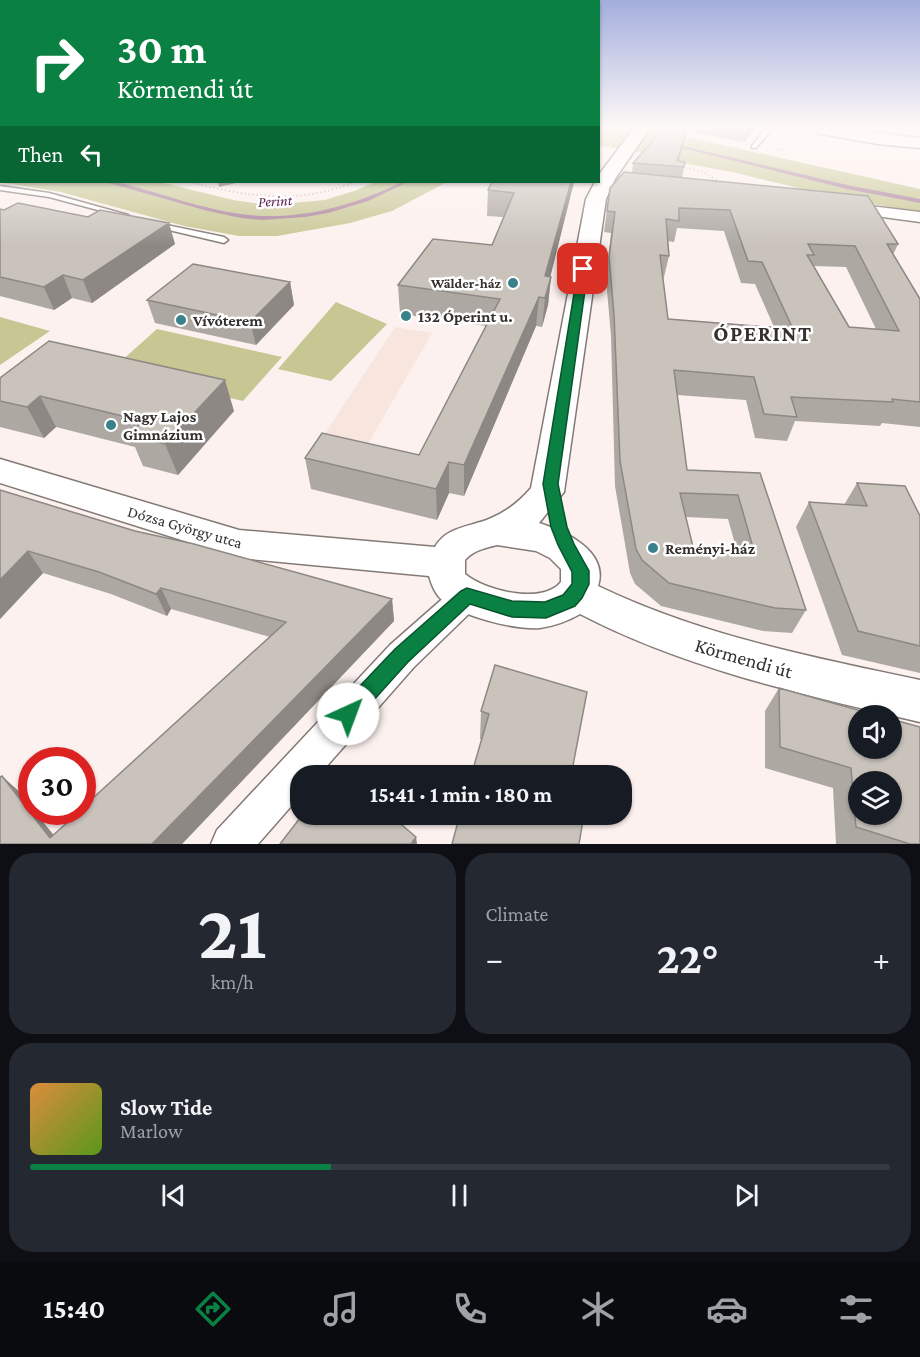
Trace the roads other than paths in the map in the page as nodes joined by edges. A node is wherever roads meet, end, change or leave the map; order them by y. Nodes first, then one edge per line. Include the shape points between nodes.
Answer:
1 (618, 167) edge
2 (0, 188) edge
3 (830, 206) edge
4 (129, 217) edge
5 (920, 217) edge
6 (141, 220) edge
7 (224, 240) dead end
8 (0, 471) edge
9 (550, 484) junction
10 (497, 531) junction
11 (446, 563) junction
12 (574, 574) junction
13 (467, 596) junction
14 (920, 701) edge
15 (231, 844) edge

1 - 9 street via 612,185 596,200
2 - 4 lane via 50,195
3 - 5 street
6 - 7 lane
8 - 11 street, Dózsa György utca via 239,544
9 - 10 street via 531,512
9 - 12 street
10 - 11 street, Körmendi út via 455,546
10 - 12 street, Körmendi út via 540,538
11 - 13 street via 448,580
12 - 13 street via 569,601 546,610 512,609
12 - 14 street, Körmendi út via 625,619 715,651
13 - 15 street via 402,656

